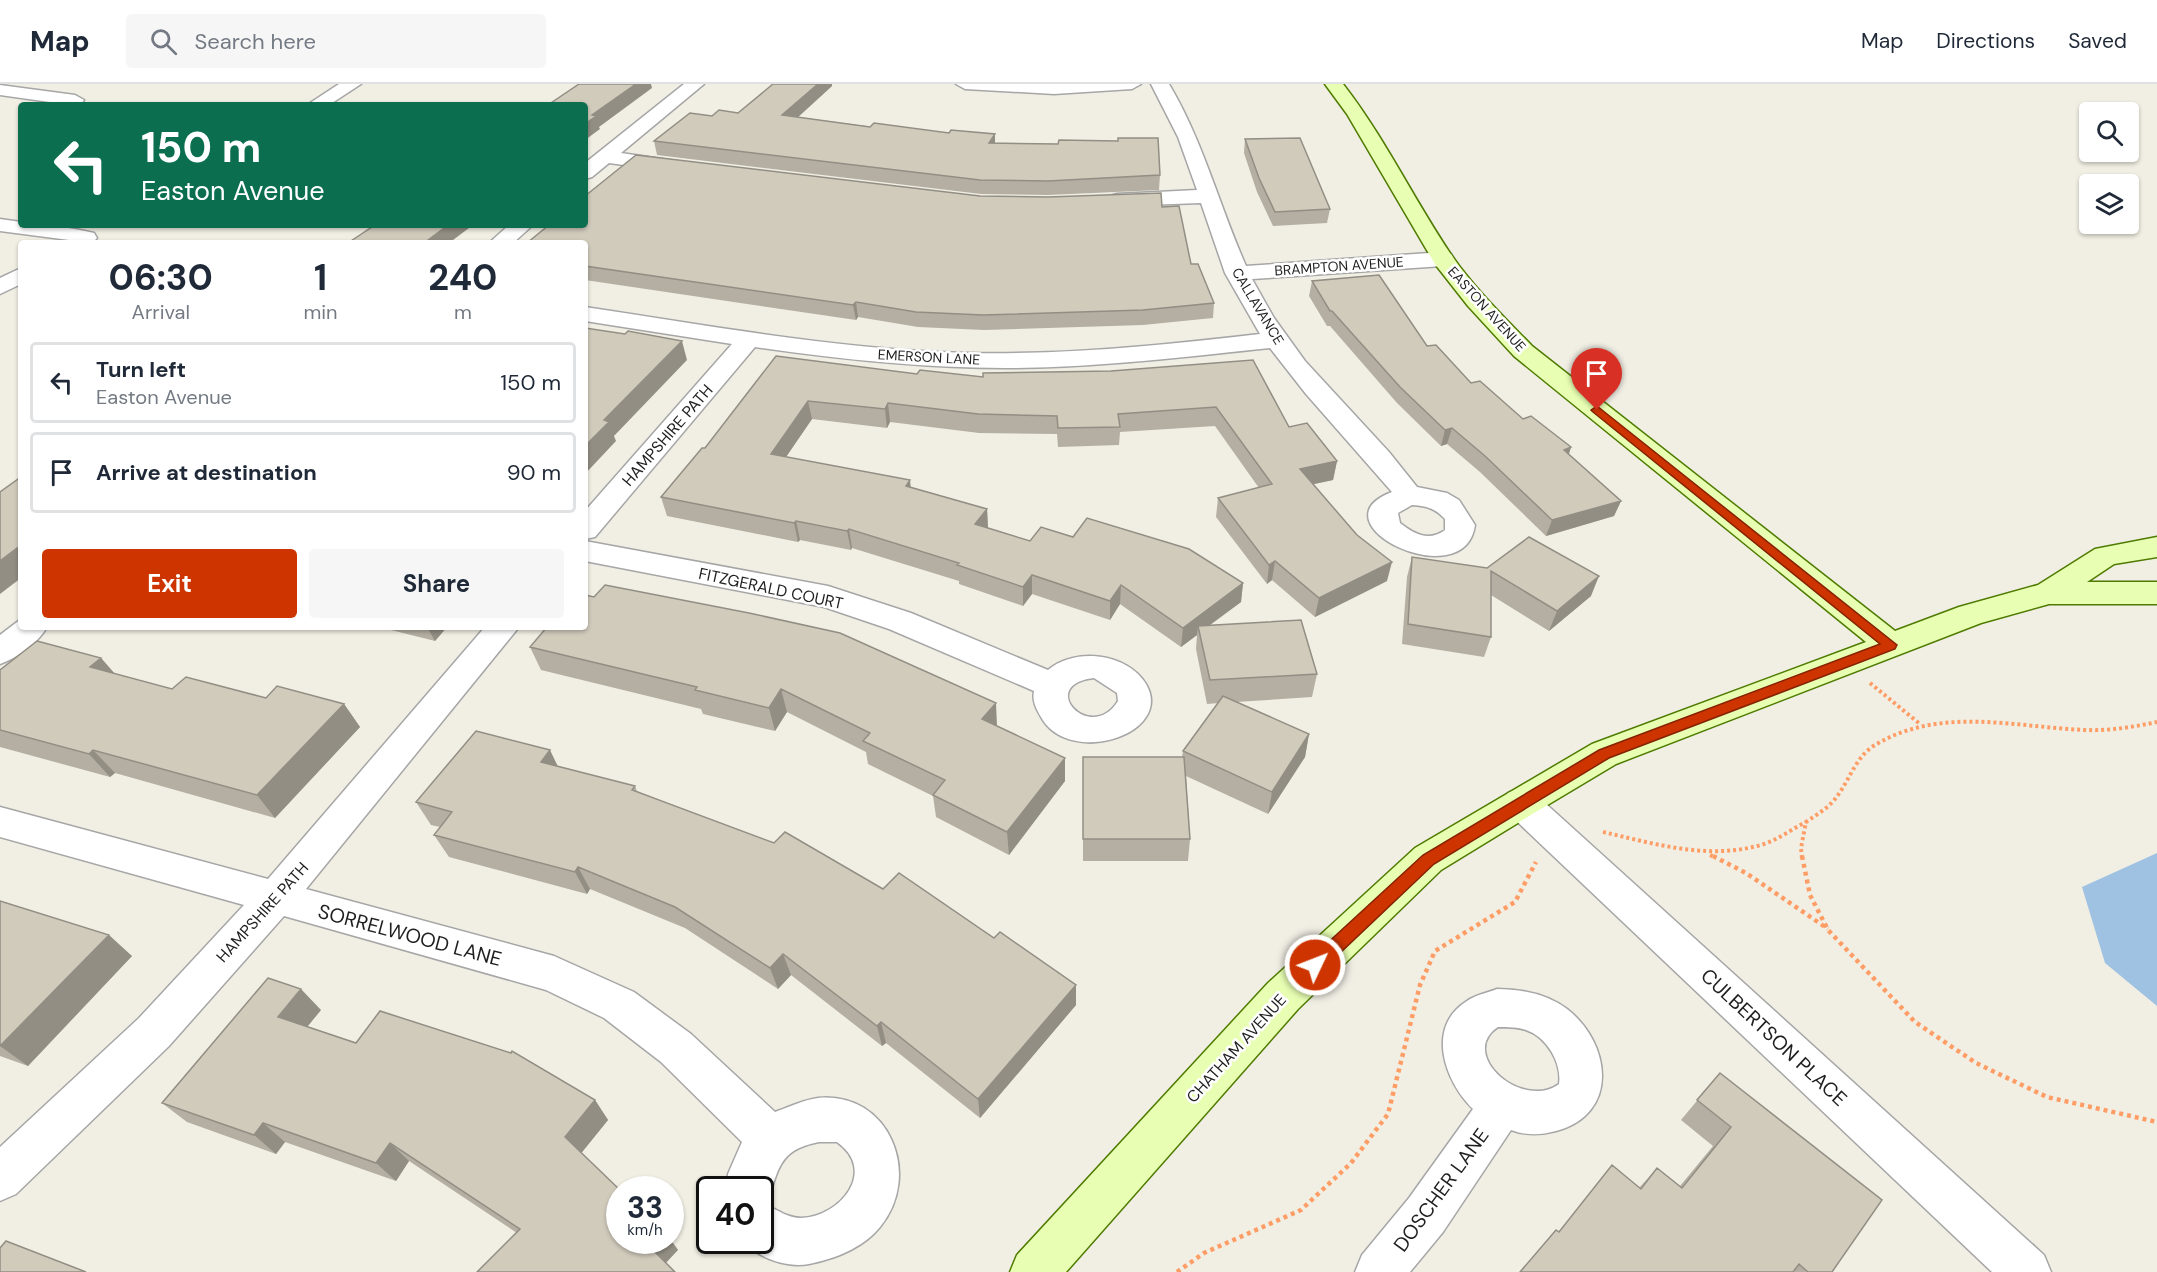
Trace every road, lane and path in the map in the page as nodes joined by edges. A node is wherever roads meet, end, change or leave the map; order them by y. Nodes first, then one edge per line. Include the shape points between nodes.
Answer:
1 (352, 84) edge
2 (694, 84) edge
3 (965, 84) edge
4 (1132, 84) edge
5 (1160, 84) edge
6 (1334, 84) edge
7 (0, 90) edge
8 (75, 100) dead end
9 (321, 102) edge
10 (605, 157) junction
11 (699, 169) edge
12 (588, 171) edge
13 (1208, 196) junction
14 (1094, 201) edge
15 (0, 225) edge
16 (18, 227) edge
17 (22, 228) edge
18 (518, 228) edge
19 (88, 237) edge
20 (504, 240) edge
21 (1437, 250) junction
22 (1232, 263) junction
23 (18, 277) edge
24 (0, 288) edge
25 (588, 314) edge
26 (749, 339) junction
27 (1275, 339) junction
28 (1409, 496) dead end
29 (588, 527) edge
30 (2157, 547) edge
31 (588, 552) edge
32 (2049, 593) junction
33 (2157, 593) edge
34 (27, 630) edge
35 (500, 630) edge
36 (1891, 645) junction
37 (0, 652) edge
38 (1845, 663) junction
39 (1052, 684) dead end
40 (2157, 722) edge
41 (1920, 725) junction
42 (1521, 803) junction
43 (0, 822) edge
44 (1708, 854) dead end
45 (276, 898) junction
46 (1828, 930) junction
47 (1502, 1106) dead end
48 (2157, 1122) edge
49 (772, 1140) junction
50 (752, 1176) edge
51 (0, 1178) edge
52 (774, 1239) edge
53 (1034, 1272) edge
54 (1379, 1272) edge
55 (2027, 1272) edge

1 - 9 street
2 - 10 street
3 - 4 street via 1054,89
5 - 13 street, CALLAVANCE via 1182,121
6 - 21 street, EASTON AVENUE via 1356,113
7 - 8 street
10 - 11 street
10 - 12 street
13 - 14 street
13 - 22 street, CALLAVANCE
15 - 16 street
17 - 19 street
18 - 20 street
21 - 22 street, BRAMPTON AVENUE
21 - 36 street, EASTON AVENUE via 1476,301 1523,351
22 - 27 street, CALLAVANCE
23 - 24 street
25 - 26 street, EMERSON LANE
26 - 27 street, EMERSON LANE via 967,360 1061,360 1151,354
26 - 29 street, HAMPSHIRE PATH
27 - 28 street, CALLAVANCE
30 - 32 street, CHATHAM AVENUE via 2106,556
31 - 39 street, FITZGERALD COURT via 828,597 900,621
32 - 33 street, CHATHAM AVENUE
32 - 36 street, CHATHAM AVENUE via 1970,615
34 - 37 street
35 - 45 street, HAMPSHIRE PATH
36 - 38 street, CHATHAM AVENUE
38 - 41 path
38 - 42 street, CHATHAM AVENUE via 1604,754
40 - 41 path via 2115,729 1955,719
41 - 46 path via 1873,746 1834,800 1806,822 1801,848 1804,869 1810,894
42 - 53 street, CHATHAM AVENUE via 1428,860 1283,996
42 - 55 street, CULBERTSON PLACE
43 - 45 street, SORRELWOOD LANE
44 - 46 path via 1746,873
45 - 49 street, SORRELWOOD LANE via 554,974 619,1005 676,1048
45 - 51 street, HAMPSHIRE PATH via 154,1032
46 - 48 path via 1916,1022 1976,1063 2047,1097
47 - 54 street, DOSCHER LANE via 1426,1215
49 - 50 street via 756,1162
49 - 52 street via 793,1125 818,1118 841,1121 862,1132 875,1152 879,1175 873,1201 858,1224 836,1240 810,1249 785,1246

